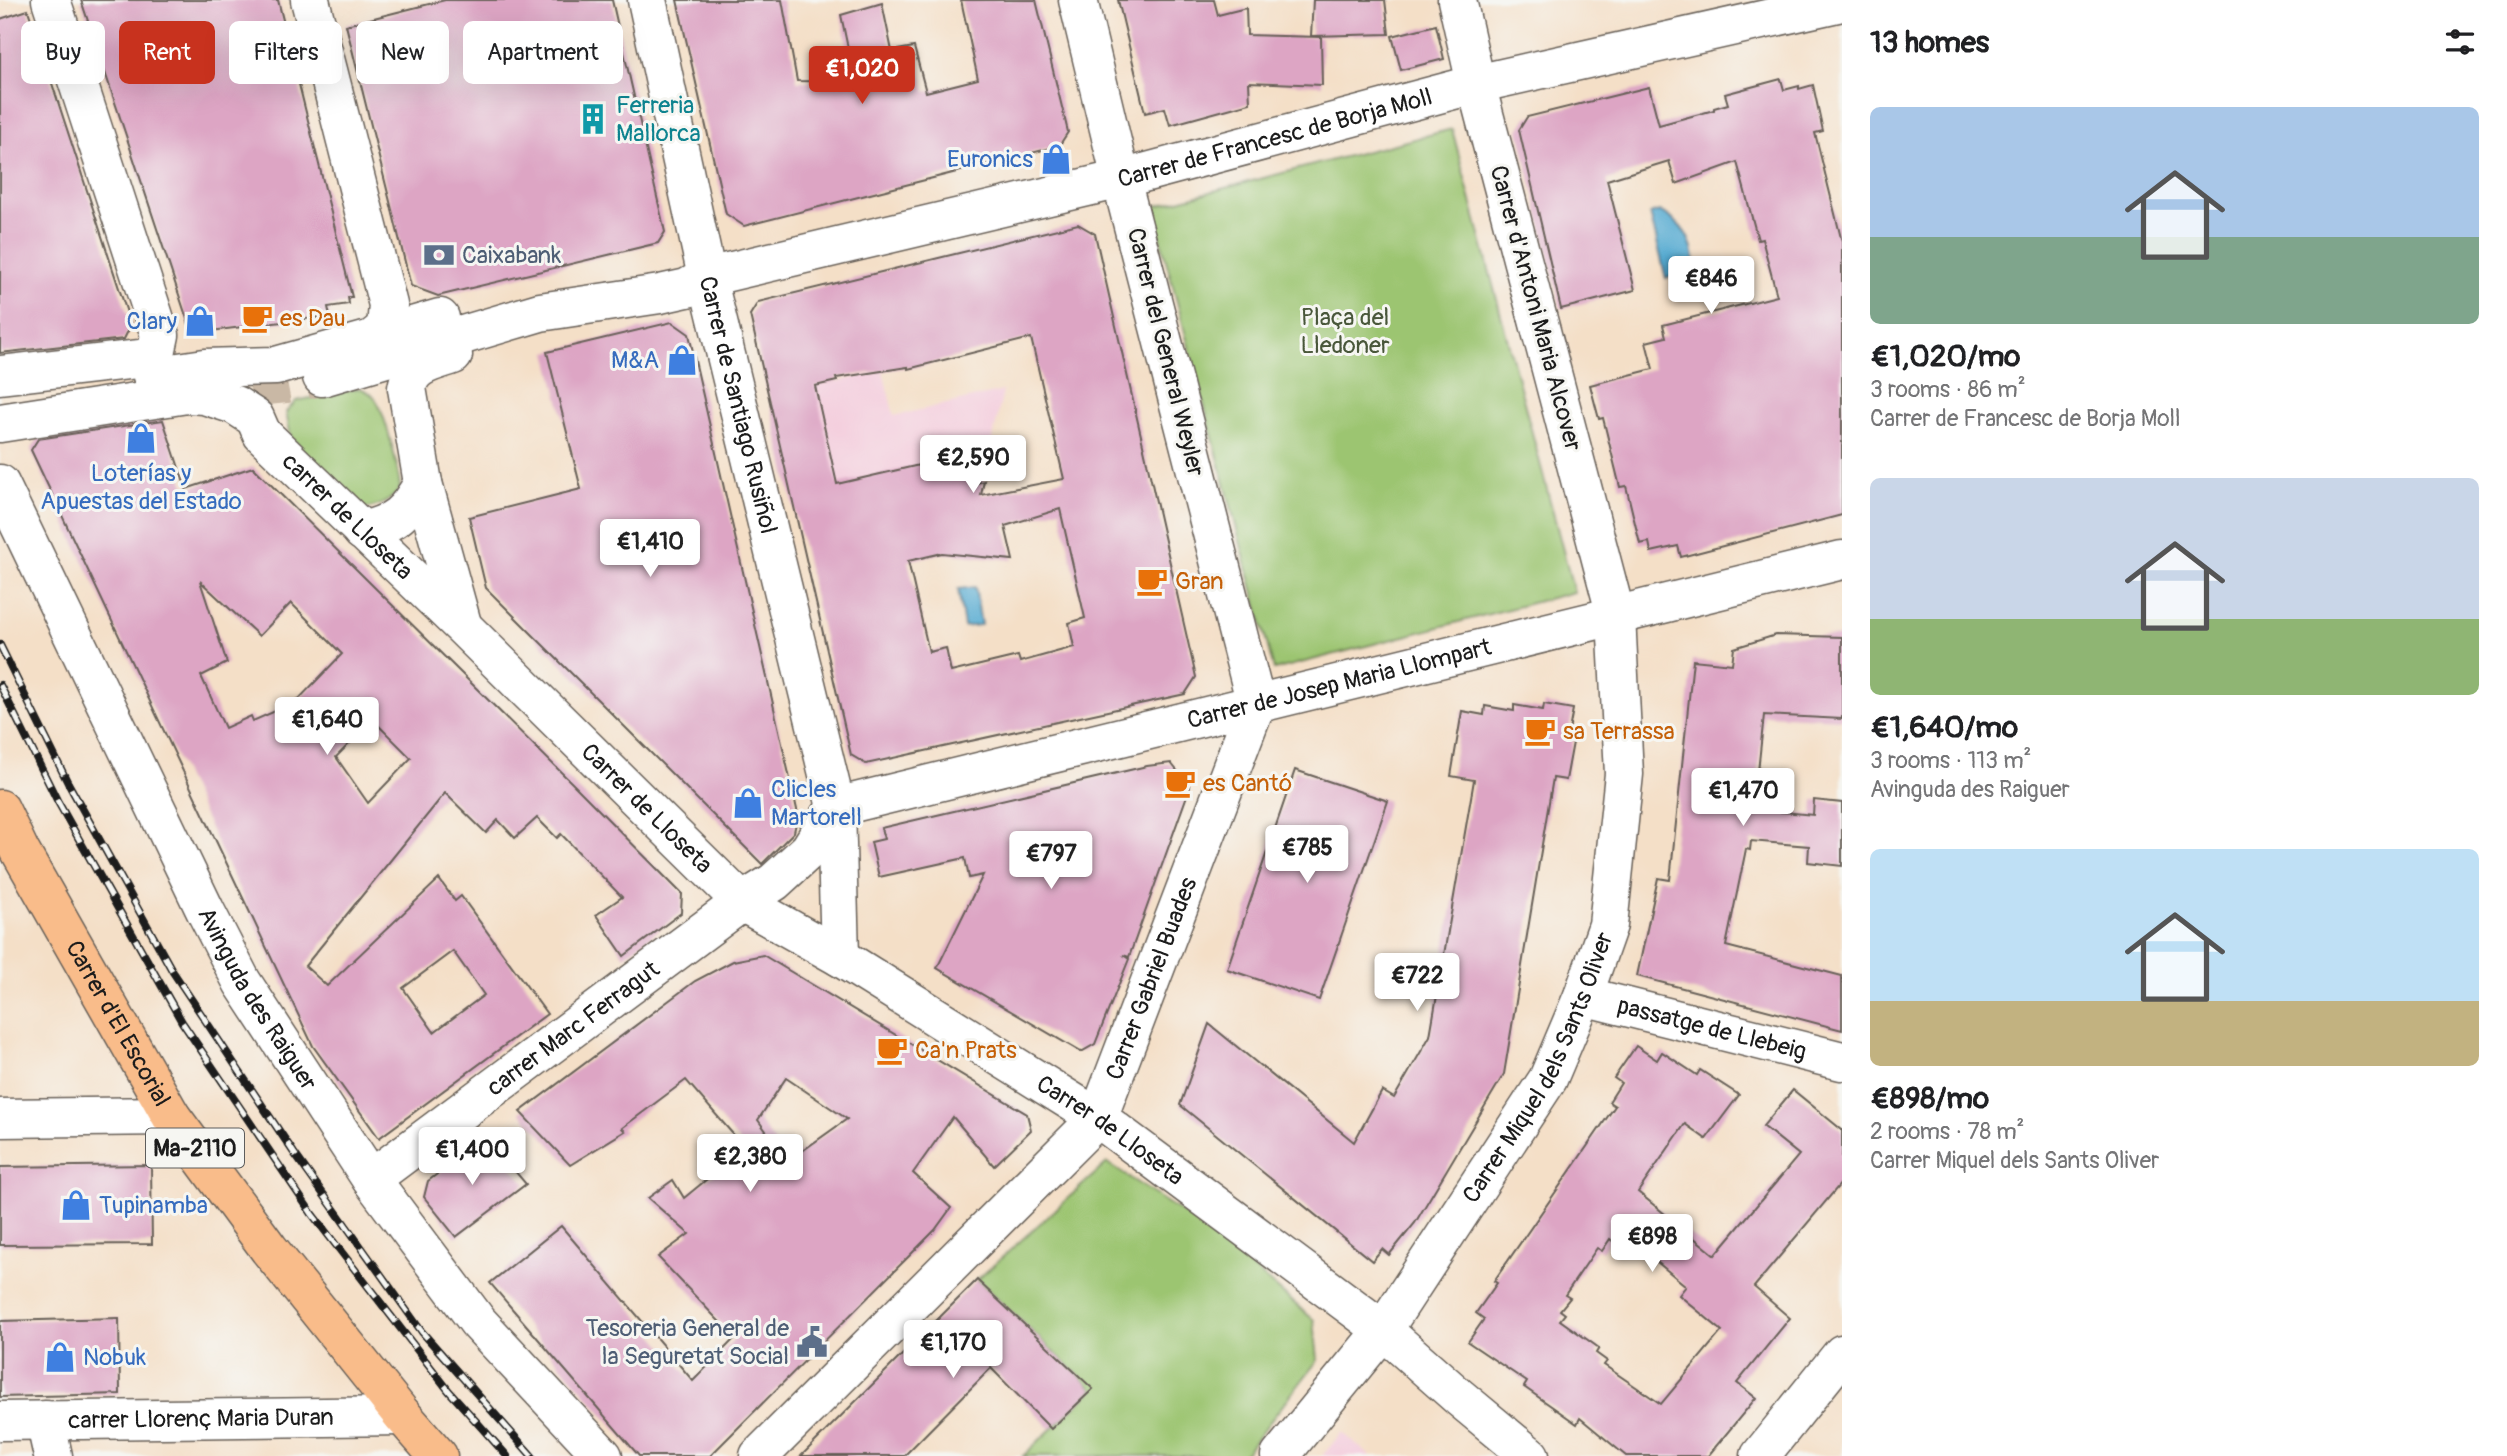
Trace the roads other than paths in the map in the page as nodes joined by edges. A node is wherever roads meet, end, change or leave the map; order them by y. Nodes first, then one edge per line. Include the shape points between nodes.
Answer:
1 (51, 0) edge
2 (310, 0) edge
3 (647, 0) edge
4 (1077, 0) edge
5 (1457, 0) edge
6 (1842, 2) edge
7 (1476, 84) junction
8 (1121, 179) junction
9 (707, 277) junction
10 (660, 295) junction
11 (386, 328) junction
12 (276, 366) junction
13 (0, 375) edge
14 (322, 377) tunnel mouth
15 (0, 397) edge
16 (245, 412) junction
17 (0, 423) edge
18 (423, 483) junction
19 (0, 484) edge
20 (362, 531) junction
21 (1842, 560) edge
22 (1616, 615) junction
23 (462, 626) junction
24 (1256, 704) junction
25 (836, 807) junction
26 (0, 809) edge
27 (742, 902) junction
28 (840, 957) junction
29 (1583, 996) junction
30 (1842, 1061) edge
31 (171, 1116) junction
32 (0, 1118) edge
33 (1098, 1118) junction
34 (371, 1179) junction
35 (1383, 1330) junction
36 (1842, 1354) edge
37 (402, 1416) junction
38 (0, 1421) edge
39 (49, 1438) edge
40 (438, 1456) edge
41 (603, 1456) edge
42 (759, 1456) edge
43 (1280, 1456) edge
44 (1530, 1456) edge
45 (1760, 1456) edge

1 - 13 street via 160,335 157,349 147,358
2 - 11 street via 388,305
3 - 9 street, Carrer de Santiago Rusiñol
4 - 8 street, Carrer del General Weyler
5 - 7 street, Carrer d'Antoni Maria Alcover
6 - 7 street, Carrer de Francesc de Borja Moll
7 - 8 street, Carrer de Francesc de Borja Moll
7 - 22 street, Carrer d'Antoni Maria Alcover
8 - 9 street, Carrer de Francesc de Borja Moll
8 - 24 street, Carrer del General Weyler
9 - 10 street, Carrer de Francesc de Borja Moll
9 - 11 street, Carrer de Francesc de Borja Moll via 685,268 605,276 538,289 409,327
9 - 25 street, Carrer de Santiago Rusiñol
10 - 14 street via 540,312
10 - 18 street via 623,313 486,345 419,367 407,388
11 - 12 street, Carrer de Francesc de Borja Moll via 372,339
12 - 15 street, Carrer de Francesc de Borja Moll via 205,368
12 - 16 street via 256,402
16 - 17 street via 204,395 187,394
16 - 20 street, carrer de Lloseta
18 - 20 street via 411,504 387,525
18 - 23 street
19 - 34 street, Avinguda des Raiguer via 242,982
20 - 23 street, carrer de Lloseta
21 - 22 street, Carrer de Josep Maria Llompart
22 - 24 street, Carrer de Josep Maria Llompart
22 - 29 street, Carrer Miquel dels Sants Oliver via 1624,774 1608,925
23 - 27 street, Carrer de Lloseta
24 - 25 street, Carrer de Josep Maria Llompart
24 - 33 street, Carrer Gabriel Buades
25 - 27 street via 809,850 774,882
25 - 28 street, Carrer de Santiago Rusiñol
26 - 31 main road, Carrer d'El Escorial / Ma-2110
27 - 28 street, Carrer de Lloseta
27 - 34 street, carrer Marc Ferragut
28 - 33 street, Carrer de Lloseta
29 - 30 street, passatge de Llebeig
29 - 35 street, Carrer Miquel dels Sants Oliver via 1548,1079
31 - 32 street
31 - 37 main road, Carrer d'El Escorial / Ma-2110
33 - 35 street, Carrer de Lloseta
33 - 42 street, Carrer Gabriel Buades
34 - 41 street, Avinguda des Raiguer via 478,1322
35 - 43 street, Carrer Miquel dels Sants Oliver
35 - 44 street, Carrer de Lloseta
36 - 45 street
37 - 39 street, carrer Llorenç Maria Duran
37 - 40 main road, Carrer d'El Escorial / Ma-2110
38 - 39 street, carrer Llorenç Maria Duran

